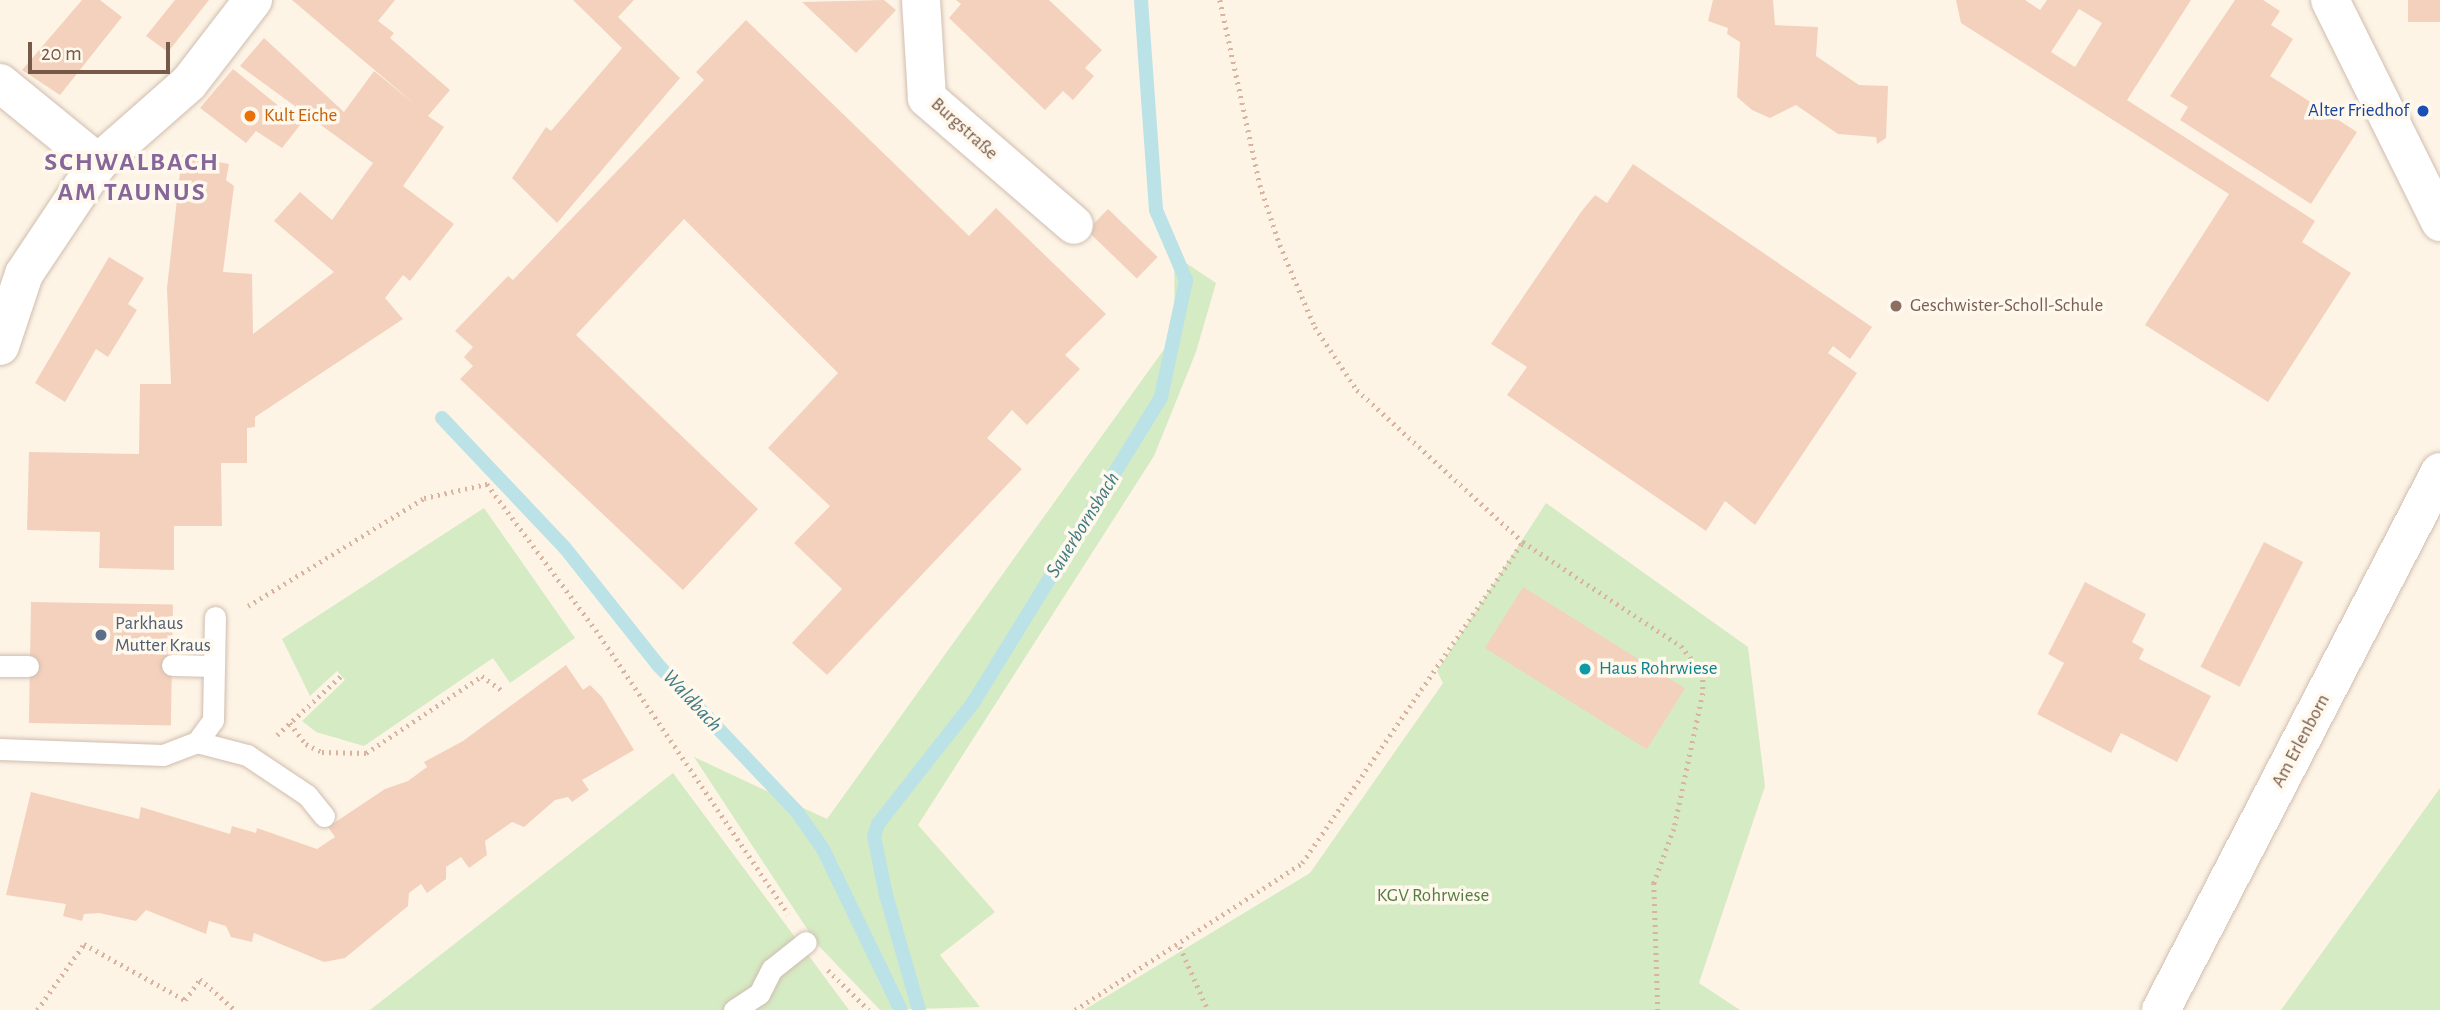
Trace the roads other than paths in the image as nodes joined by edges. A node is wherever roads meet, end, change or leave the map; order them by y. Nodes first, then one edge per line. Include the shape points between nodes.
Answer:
1 (253, 0) edge
2 (922, 0) edge
3 (2330, 0) edge
4 (0, 83) edge
5 (98, 163) junction
6 (2440, 222) edge
7 (1074, 225) dead end
8 (0, 346) edge
9 (2440, 472) edge
10 (215, 617) dead end
11 (172, 665) dead end
12 (0, 666) edge
13 (28, 666) dead end
14 (214, 666) junction
15 (197, 742) junction
16 (0, 750) edge
17 (324, 816) dead end
18 (806, 942) road end
19 (734, 1010) edge
20 (2161, 1010) edge

1 - 5 street via 189,83
2 - 7 street, Burgstraße via 927,98
3 - 6 street
4 - 5 street
5 - 8 street via 24,274
9 - 20 street, Am Erlenborn
10 - 14 lane
11 - 14 lane
12 - 13 lane
14 - 15 lane via 213,720
15 - 16 lane via 163,755
15 - 17 lane via 247,755 307,795
18 - 19 lane via 772,970 759,994

